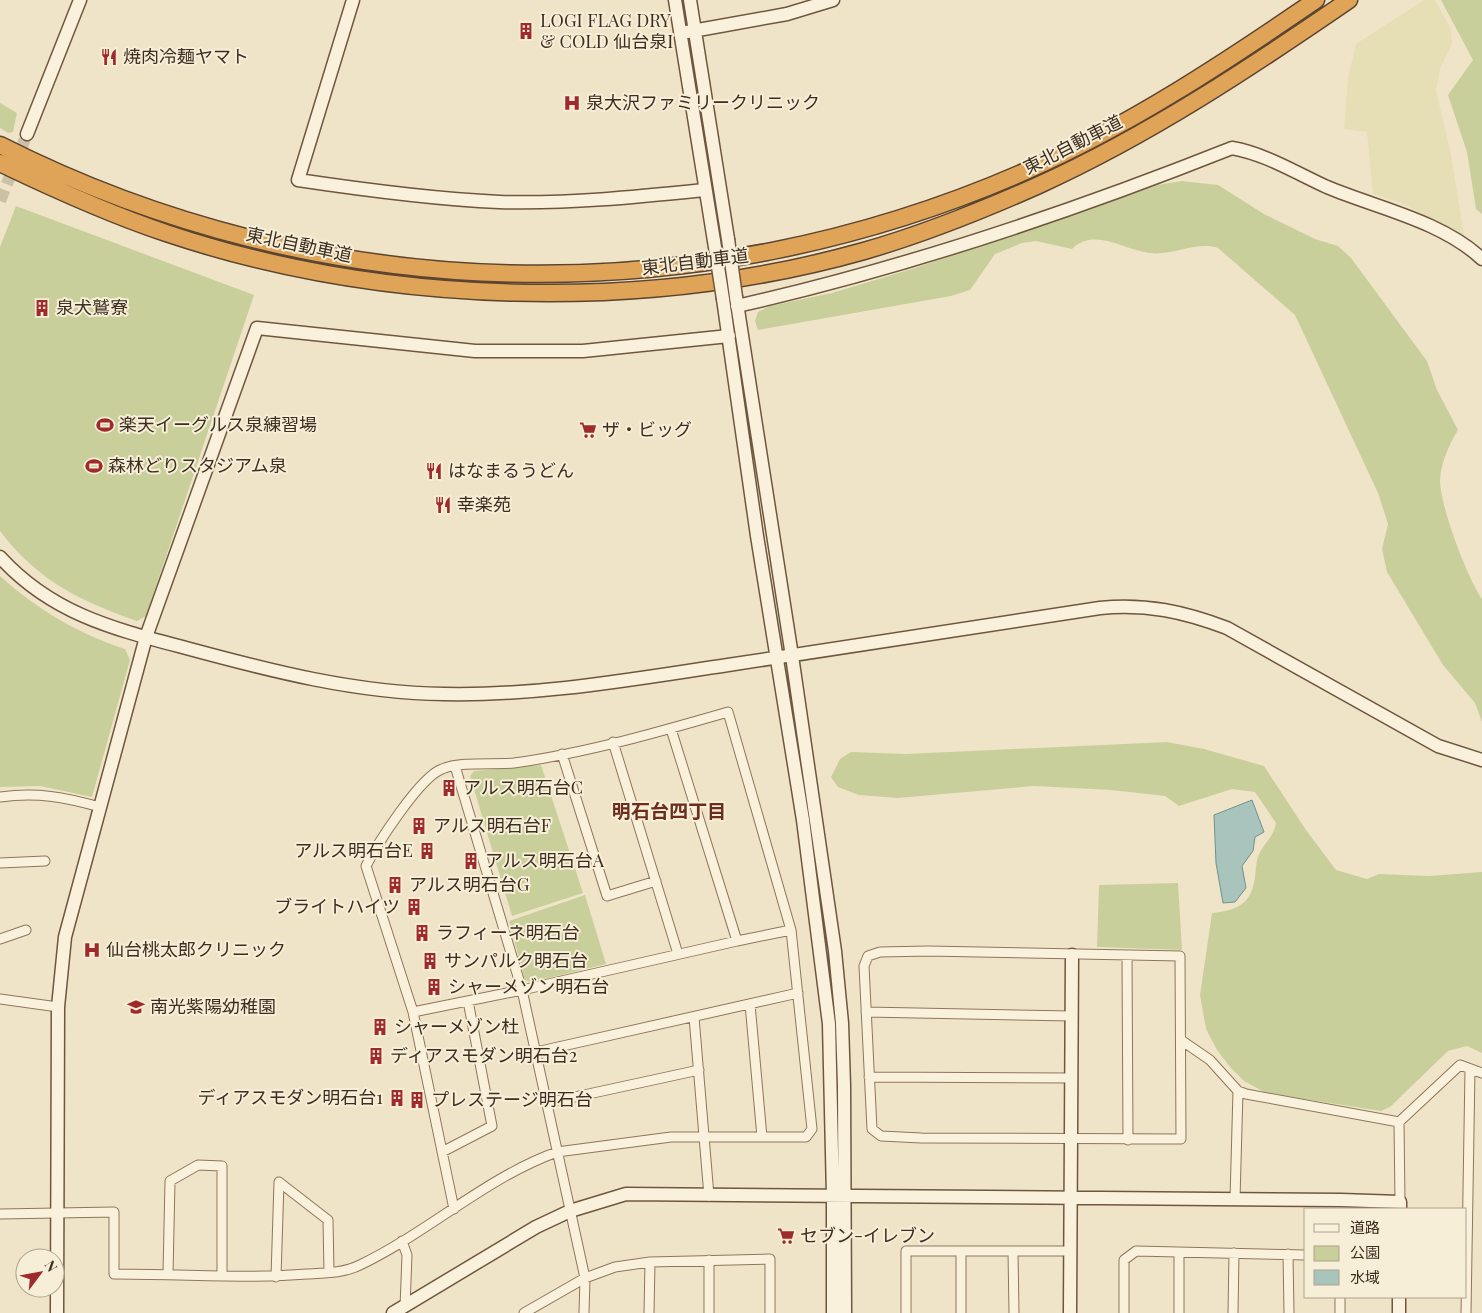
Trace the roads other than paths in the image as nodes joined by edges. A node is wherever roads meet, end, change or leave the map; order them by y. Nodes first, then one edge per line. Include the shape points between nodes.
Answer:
1 (80, 0) edge
2 (353, 0) edge
3 (675, 0) edge
4 (690, 0) edge
5 (833, 0) edge
6 (1316, 0) edge
7 (1349, 0) edge
8 (696, 31) junction
9 (680, 33) junction
10 (27, 134) tunnel mouth
11 (0, 145) edge
12 (0, 163) edge
13 (0, 174) edge
14 (704, 190) junction
15 (166, 233) junction
16 (1482, 259) edge
17 (732, 301) junction
18 (729, 336) junction
19 (0, 557) edge
20 (146, 637) junction
21 (792, 656) junction
22 (778, 658) junction
23 (671, 729) junction
24 (613, 742) junction
25 (562, 754) junction
26 (1482, 760) edge
27 (455, 766) junction
28 (0, 797) edge
29 (100, 806) junction
30 (45, 861) dead end
31 (0, 863) edge
32 (656, 881) junction
33 (26, 930) dead end
34 (791, 930) junction
35 (0, 939) edge
36 (737, 941) junction
37 (678, 954) junction
38 (1072, 955) junction
39 (1127, 956) junction
40 (522, 990) junction
41 (798, 993) junction
42 (0, 998) edge
43 (468, 1001) junction
44 (750, 1004) junction
45 (58, 1007) junction
46 (413, 1012) junction
47 (866, 1012) junction
48 (1072, 1016) junction
49 (694, 1017) junction
50 (1181, 1040) junction
51 (536, 1052) junction
52 (1470, 1069) junction
53 (699, 1070) junction
54 (1482, 1073) edge
55 (869, 1077) junction
56 (1072, 1078) junction
57 (1238, 1091) junction
58 (547, 1103) junction
59 (1399, 1122) junction
60 (706, 1136) junction
61 (762, 1138) junction
62 (1072, 1138) junction
63 (1128, 1140) junction
64 (442, 1152) junction
65 (557, 1152) junction
66 (709, 1196) junction
67 (839, 1196) junction
68 (1071, 1197) junction
69 (1235, 1199) junction
70 (1400, 1206) edge
71 (454, 1209) junction
72 (570, 1211) junction
73 (0, 1214) edge
74 (57, 1214) junction
75 (402, 1241) junction
76 (961, 1251) junction
77 (1013, 1251) junction
78 (1070, 1251) junction
79 (1467, 1252) edge
80 (1179, 1253) junction
81 (1234, 1253) junction
82 (1288, 1254) junction
83 (1304, 1255) edge
84 (709, 1260) junction
85 (650, 1262) junction
86 (329, 1272) junction
87 (168, 1274) junction
88 (222, 1276) junction
89 (276, 1277) junction
90 (585, 1278) junction
91 (1340, 1298) edge
92 (1399, 1298) edge
93 (1466, 1298) edge
94 (405, 1307) junction
95 (57, 1313) edge
96 (392, 1313) edge
97 (524, 1313) edge
98 (584, 1313) edge
99 (649, 1313) edge
100 (709, 1313) edge
101 (770, 1313) edge
102 (833, 1313) edge
103 (845, 1313) edge
104 (906, 1313) edge
105 (961, 1313) edge
106 (1014, 1313) edge
107 (1070, 1313) edge
108 (1124, 1313) edge
109 (1180, 1313) edge
110 (1233, 1313) edge
111 (1289, 1313) edge
112 (1340, 1313) edge
113 (1399, 1313) edge
114 (1466, 1313) edge

1 - 10 street
2 - 14 street via 298,180 387,193 500,202 576,201
3 - 9 street
4 - 8 street
5 - 8 street via 786,14
6 - 11 highway, 東北自動車道 via 1151,106 1028,170 973,193 859,231 750,256 685,265 568,274 476,273 309,253 212,229 142,207
7 - 15 highway, 東北自動車道 via 1256,64 1160,122 1038,186 864,251 752,276 629,291 513,293 352,277 276,264
8 - 9 street
8 - 17 street, bridge via 728,239
9 - 14 street
12 - 15 highway, 東北自動車道
13 - 15 highway via 56,198
14 - 17 street, bridge via 714,241
16 - 17 street via 1451,235 1327,186 1252,151 1232,148 1154,179 910,261 838,282
17 - 18 street
17 - 21 street
18 - 20 street via 582,351 475,351 257,328
18 - 22 street
19 - 20 street via 30,586 64,608 100,624
20 - 22 street via 272,671 344,686 444,694 535,693
20 - 29 street
21 - 22 street
21 - 26 street via 1100,608 1137,606 1164,610 1195,616 1227,628 1438,746
21 - 67 street via 840,1005 844,1086
22 - 67 street via 821,952 829,1024
23 - 24 street
23 - 34 street via 728,712
23 - 36 street
24 - 25 street
24 - 32 street
25 - 27 street via 513,763
25 - 32 street via 607,896
27 - 40 street
27 - 46 street via 442,768 425,780 373,851 366,866
28 - 29 street via 54,795
29 - 45 street via 65,937
30 - 31 street
32 - 37 street
33 - 35 street
34 - 36 street
34 - 41 street
36 - 37 street
37 - 40 street
38 - 39 street
38 - 47 street via 880,952 868,956 864,966
38 - 48 street
39 - 50 street via 1180,956
39 - 63 street
40 - 43 street
40 - 51 street
41 - 44 street
41 - 61 street via 812,1129 806,1137
42 - 45 street
43 - 46 street
43 - 64 street via 492,1126
44 - 49 street
44 - 61 street
45 - 74 street
46 - 64 street
47 - 48 street
47 - 55 street
48 - 56 street
49 - 51 street
49 - 53 street
50 - 57 street via 1210,1060
50 - 63 street via 1181,1139
51 - 58 street
52 - 54 street
52 - 59 street via 1460,1065
52 - 79 street
53 - 58 street
53 - 60 street
55 - 56 street
55 - 62 street via 872,1129 881,1136
56 - 62 street
57 - 59 street via 1271,1100
57 - 69 street
58 - 65 street
59 - 70 street
60 - 61 street
60 - 65 street via 670,1137
60 - 66 street
62 - 63 street
62 - 68 street
64 - 71 street
65 - 71 street
65 - 72 street
66 - 67 street
66 - 72 street via 626,1194
67 - 68 street
67 - 102 street
67 - 103 street
68 - 69 street
68 - 78 street
69 - 70 street
71 - 75 street
72 - 90 street
72 - 94 street via 536,1227
73 - 74 street
74 - 87 street via 114,1212 114,1274
74 - 95 street
75 - 86 street via 359,1265
75 - 94 street via 407,1255
76 - 77 street
76 - 104 street via 906,1251
76 - 105 street
77 - 78 street
77 - 106 street
78 - 107 street
80 - 81 street
80 - 108 street via 1136,1251 1124,1260
80 - 109 street
81 - 82 street
81 - 110 street
82 - 83 street
82 - 111 street
84 - 85 street
84 - 100 street
84 - 101 street via 770,1259
85 - 90 street via 615,1267
85 - 99 street
86 - 89 street
86 - 89 street via 328,1220 279,1182
87 - 88 street
87 - 88 street via 170,1182 198,1165 222,1166
88 - 89 street
90 - 97 street
90 - 98 street
91 - 112 street
92 - 113 street
93 - 114 street
94 - 96 street

